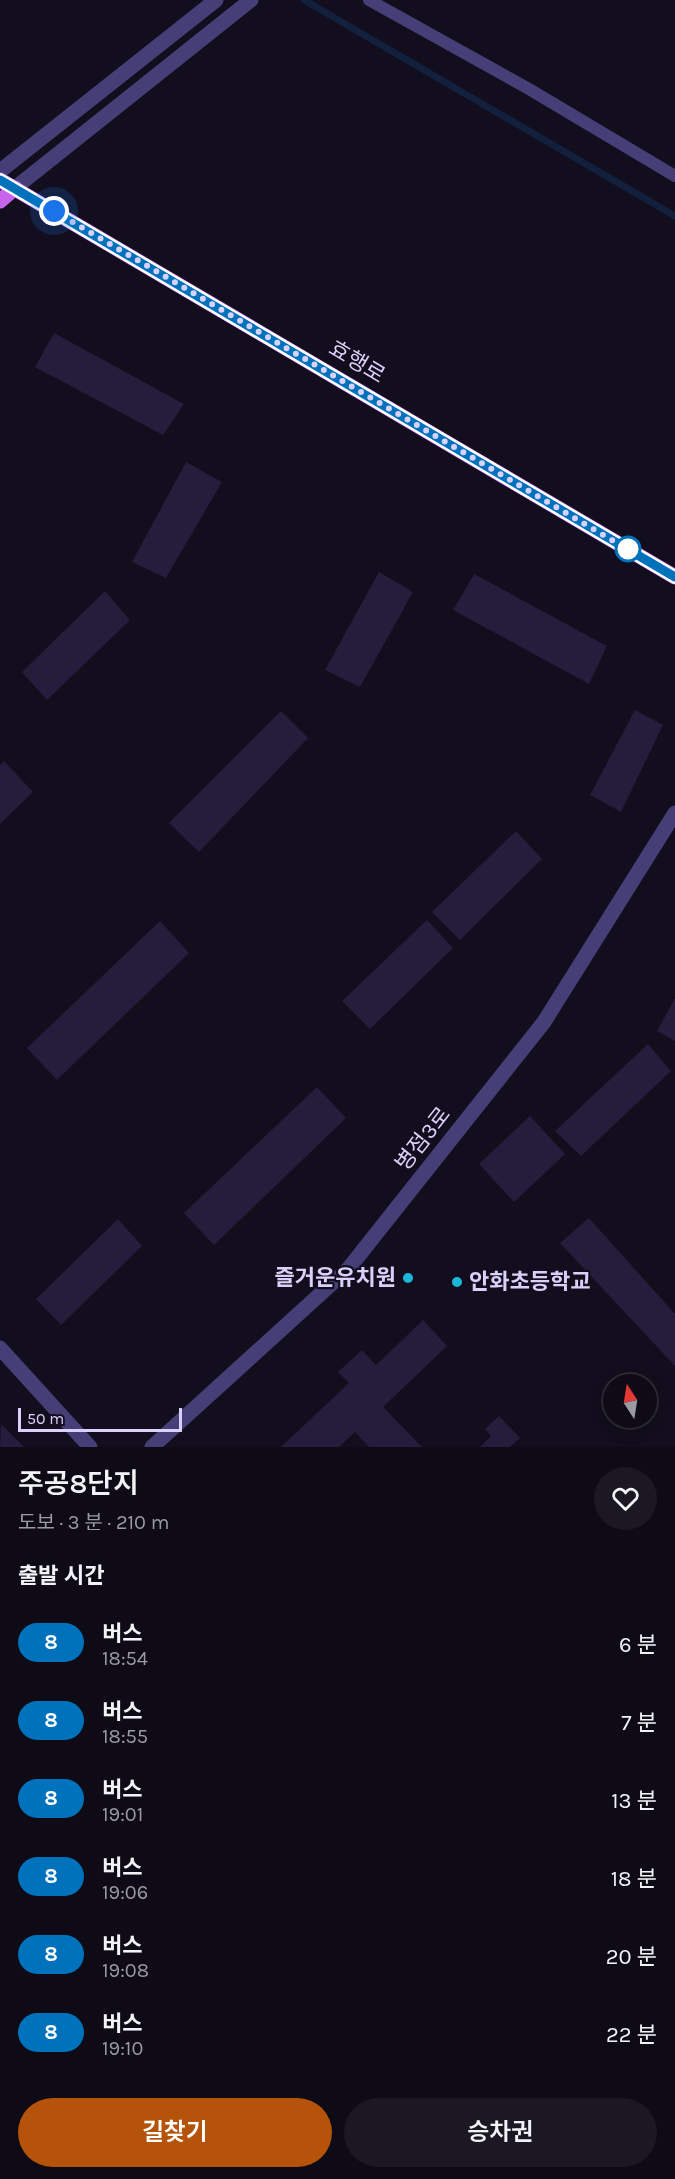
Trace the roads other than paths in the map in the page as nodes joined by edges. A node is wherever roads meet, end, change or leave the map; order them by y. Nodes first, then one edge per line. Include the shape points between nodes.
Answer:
1 (216, 0) edge
2 (251, 0) edge
3 (369, 0) edge
4 (0, 171) edge
5 (675, 176) edge
6 (0, 180) edge
7 (15, 188) junction
8 (0, 201) edge
9 (675, 577) edge
10 (675, 813) edge
11 (0, 1348) edge
12 (90, 1447) edge
13 (152, 1447) edge

1 - 4 street
2 - 7 street
3 - 5 lane
6 - 7 main road, 효행로
7 - 8 main road
7 - 9 main road, 효행로
10 - 13 street, 병점3로 via 544,1022 349,1268
11 - 12 street

